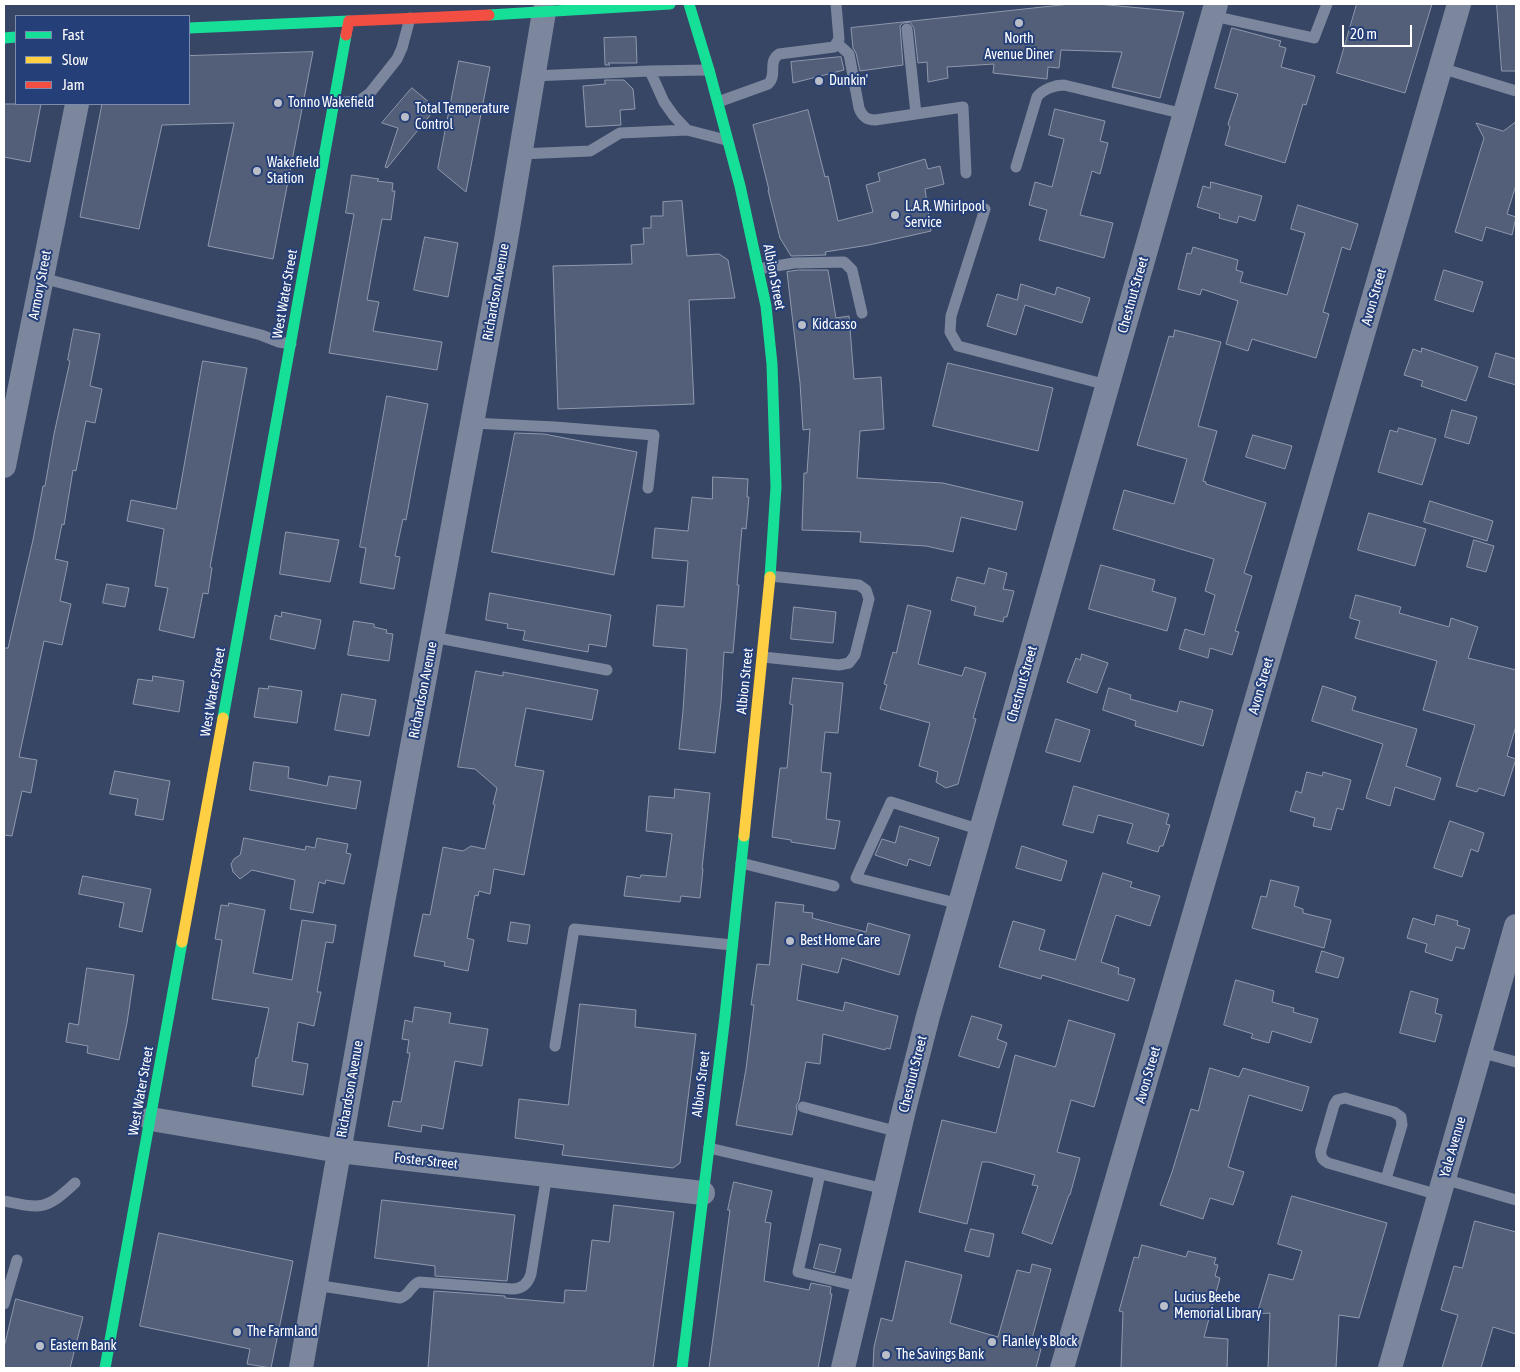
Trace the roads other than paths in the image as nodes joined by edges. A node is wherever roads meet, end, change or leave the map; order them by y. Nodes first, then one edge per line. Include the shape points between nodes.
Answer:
1 (670, 4) edge
2 (690, 4) edge
3 (836, 4) edge
4 (1327, 4) edge
5 (1459, 4) edge
6 (1214, 10) edge
7 (544, 12) junction
8 (410, 18) junction
9 (349, 21) junction
10 (190, 28) edge
11 (906, 29) dead end
12 (837, 43) junction
13 (1441, 68) junction
14 (709, 70) junction
15 (650, 71) junction
16 (533, 76) junction
17 (1516, 91) edge
18 (718, 102) junction
19 (335, 103) junction
20 (77, 105) edge
21 (916, 114) junction
22 (1184, 114) junction
23 (687, 130) junction
24 (728, 141) junction
25 (520, 154) junction
26 (1016, 167) dead end
27 (966, 173) dead end
28 (985, 209) dead end
29 (758, 268) junction
30 (42, 278) junction
31 (862, 313) dead end
32 (291, 344) junction
33 (1107, 385) junction
34 (472, 423) junction
35 (4, 466) edge
36 (648, 488) dead end
37 (770, 576) junction
38 (433, 637) junction
39 (762, 656) junction
40 (607, 670) dead end
41 (981, 830) junction
42 (741, 863) junction
43 (834, 886) dead end
44 (960, 904) junction
45 (1516, 926) edge
46 (732, 945) junction
47 (555, 1046) dead end
48 (1480, 1052) junction
49 (1516, 1062) edge
50 (803, 1107) dead end
51 (151, 1118) junction
52 (899, 1132) junction
53 (708, 1148) junction
54 (339, 1151) junction
55 (547, 1174) junction
56 (820, 1174) junction
57 (1386, 1179) junction
58 (75, 1183) dead end
59 (1442, 1187) junction
60 (885, 1189) junction
61 (703, 1193) junction
62 (1516, 1200) edge
63 (4, 1201) edge
64 (17, 1260) dead end
65 (315, 1285) junction
66 (862, 1287) junction
67 (4, 1304) edge
68 (105, 1368) edge
69 (301, 1368) edge
70 (682, 1368) edge
71 (843, 1368) edge
72 (1062, 1368) edge
73 (1390, 1368) edge

1 - 7 main road
2 - 14 main road, Albion Street
3 - 12 lane
4 - 6 lane via 1314,38
5 - 13 street, Avon Street
6 - 22 street, Chestnut Street
7 - 8 main road
7 - 16 street, Richardson Avenue
8 - 9 main road
8 - 19 lane via 397,59 370,93 359,101
9 - 10 main road
9 - 19 main road, West Water Street
11 - 21 lane
12 - 18 lane via 830,48 779,54 773,61 770,83
12 - 21 lane via 849,54 859,108 864,117 875,120
13 - 17 lane
13 - 72 street, Avon Street
14 - 15 lane
14 - 18 main road, Albion Street
15 - 16 lane
15 - 23 lane via 664,102
16 - 25 street, Richardson Avenue
18 - 24 main road, Albion Street
19 - 32 main road, West Water Street
20 - 30 street, Armory Street
21 - 27 lane via 963,107
22 - 26 lane via 1058,85 1037,97
22 - 33 street, Chestnut Street
23 - 24 lane
23 - 25 lane via 620,133 590,152
24 - 29 main road, Albion Street
25 - 34 street, Richardson Avenue
28 - 33 lane via 951,316 950,332 958,346
29 - 31 lane via 844,262 852,270
29 - 37 main road, Albion Street via 766,306 776,424
30 - 32 lane
30 - 35 street, Armory Street
32 - 51 main road, West Water Street
33 - 41 street, Chestnut Street
34 - 36 lane via 654,435
34 - 38 street, Richardson Avenue
37 - 39 main road, Albion Street
37 - 39 lane via 859,585 866,590 869,599 849,663 839,665
38 - 40 lane
38 - 54 street, Richardson Avenue
39 - 42 main road, Albion Street
41 - 44 street, Chestnut Street
41 - 44 lane via 891,802 856,878
42 - 43 lane
42 - 46 main road, Albion Street
44 - 52 street, Chestnut Street
45 - 48 street, Yale Avenue
46 - 47 lane via 574,929
46 - 53 main road, Albion Street
48 - 49 lane
48 - 59 street, Yale Avenue
50 - 52 lane
51 - 54 street, Foster Street
51 - 68 main road, West Water Street
52 - 60 street, Chestnut Street
53 - 56 lane
53 - 61 main road, Albion Street
54 - 55 street, Foster Street
54 - 65 street, Richardson Avenue
55 - 61 street, Foster Street
55 - 65 lane via 531,1274 522,1288 419,1282 407,1296 400,1298
56 - 60 lane
56 - 66 lane via 798,1272
57 - 57 lane via 1402,1125 1401,1117 1376,1106 1339,1099 1331,1114 1321,1150 1322,1158 1328,1163
57 - 59 lane
58 - 63 lane via 46,1205 29,1206
59 - 62 lane
59 - 73 street, Yale Avenue
60 - 66 street, Chestnut Street
61 - 70 main road, Albion Street
64 - 67 lane
65 - 69 street, Richardson Avenue
66 - 71 street, Chestnut Street

